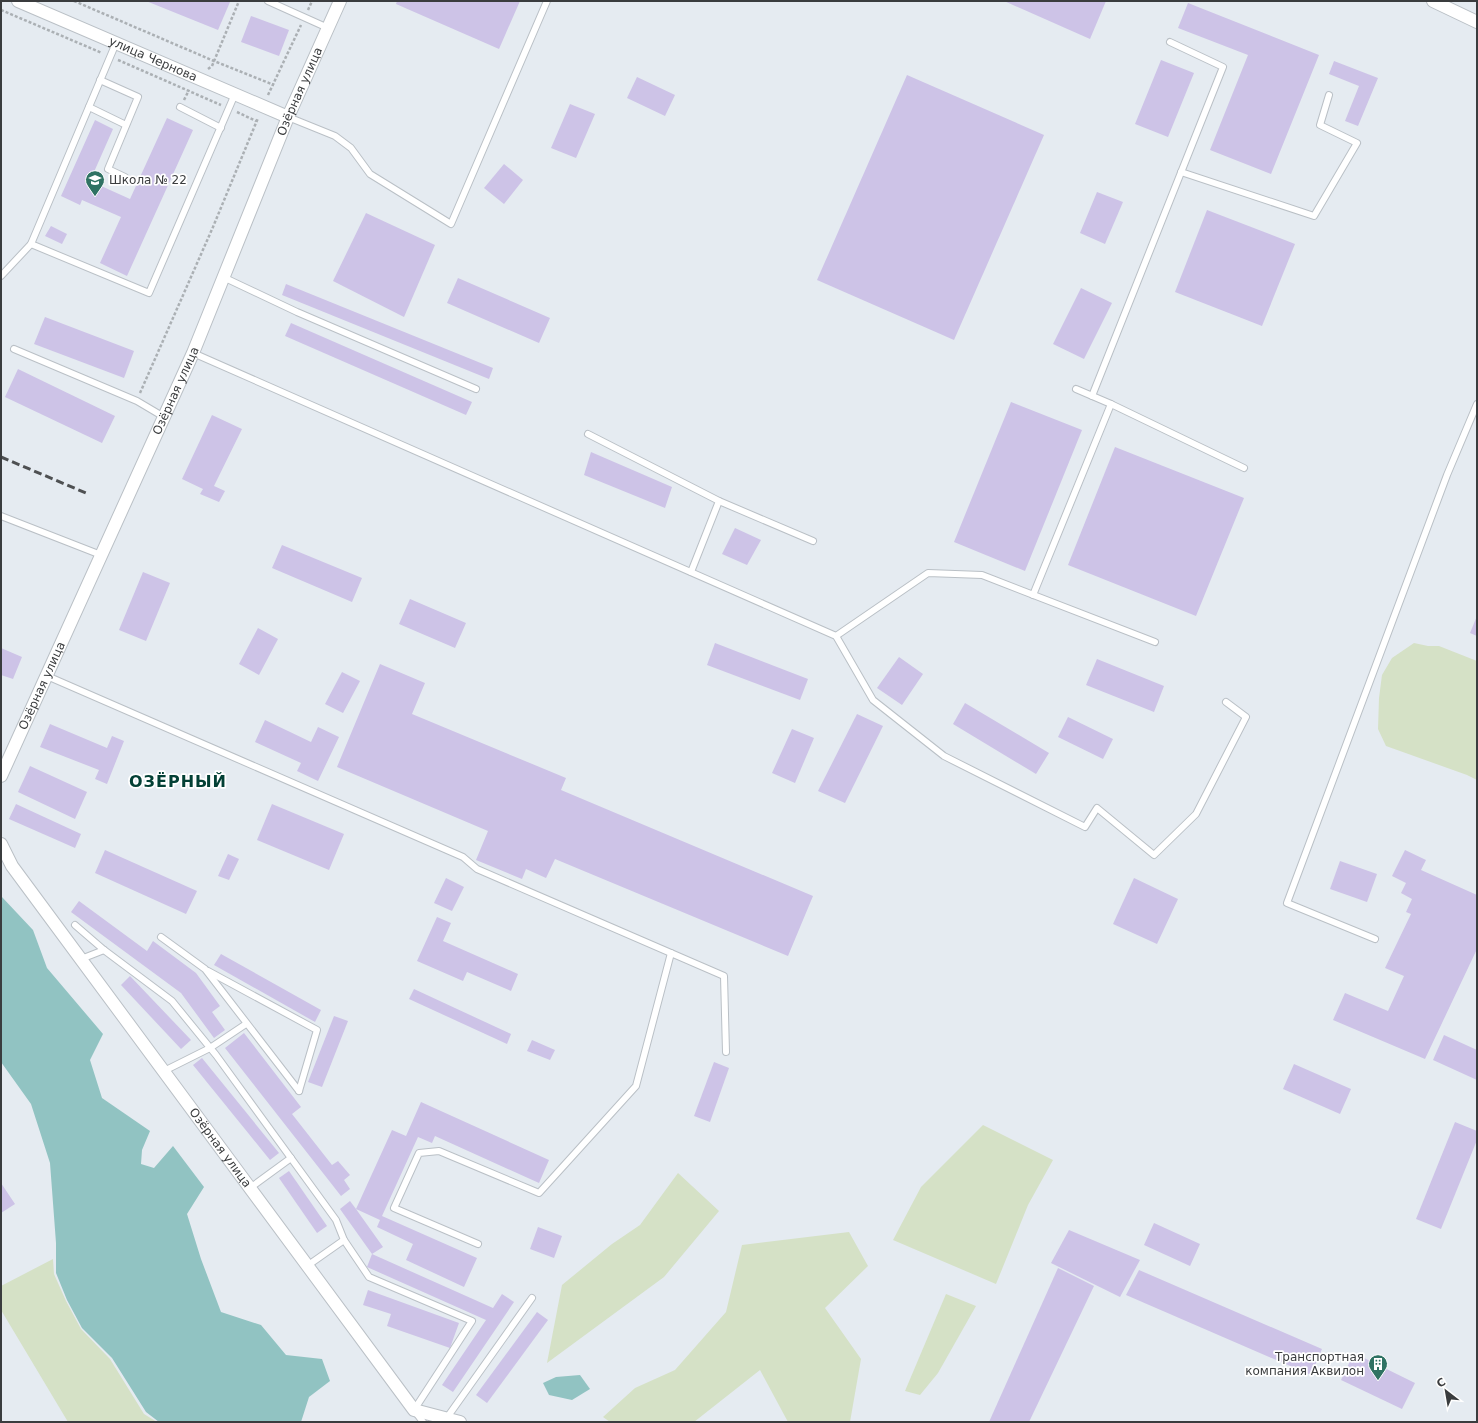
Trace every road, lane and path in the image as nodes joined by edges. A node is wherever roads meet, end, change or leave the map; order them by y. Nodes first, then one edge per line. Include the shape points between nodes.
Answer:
1 (18, 1) edge
2 (74, 1) edge
3 (239, 1) edge
4 (268, 1) edge
5 (312, 1) edge
6 (340, 1) edge
7 (547, 1) edge
8 (1433, 1) edge
9 (1, 10) edge
10 (305, 17) junction
11 (1477, 22) edge
12 (328, 28) junction
13 (1170, 42) dead end
14 (116, 43) junction
15 (110, 56) junction
16 (214, 61) junction
17 (196, 78) junction
18 (100, 80) junction
19 (274, 85) junction
20 (189, 90) junction
21 (235, 94) junction
22 (1329, 95) dead end
23 (262, 106) junction
24 (89, 107) junction
25 (180, 107) joint
26 (229, 109) junction
27 (288, 117) junction
28 (256, 121) junction
29 (126, 125) junction
30 (221, 128) junction
31 (1181, 172) junction
32 (125, 177) dead end
33 (31, 244) junction
34 (1, 276) edge
35 (224, 277) junction
36 (14, 349) dead end
37 (193, 353) junction
38 (476, 389) dead end
39 (1076, 389) dead end
40 (1092, 396) junction
41 (137, 401) junction
42 (1112, 404) junction
43 (1477, 404) edge
44 (164, 417) junction
45 (588, 434) dead end
46 (1244, 468) dead end
47 (719, 501) junction
48 (1, 516) edge
49 (813, 541) dead end
50 (101, 555) junction
51 (691, 572) junction
52 (1033, 595) junction
53 (836, 636) junction
54 (1155, 642) dead end
55 (47, 676) junction
56 (1226, 702) dead end
57 (1, 776) edge
58 (1, 844) edge
59 (75, 925) dead end
60 (161, 938) dead end
61 (1375, 939) dead end
62 (104, 950) junction
63 (671, 953) junction
64 (81, 959) junction
65 (205, 969) junction
66 (246, 1024) junction
67 (210, 1048) junction
68 (726, 1052) dead end
69 (164, 1070) junction
70 (291, 1158) junction
71 (250, 1188) junction
72 (344, 1240) junction
73 (478, 1244) dead end
74 (308, 1266) junction
75 (532, 1298) dead end
76 (414, 1410) junction
77 (446, 1419) junction
78 (423, 1422) edge
79 (460, 1422) edge

1 - 14 street, улица Чернова
2 - 16 path
3 - 16 path
4 - 10 lane
5 - 10 path
6 - 12 street, Озёрная улица
7 - 27 lane via 451,224 370,174 351,148 335,136
8 - 11 street
9 - 15 path
10 - 12 lane
10 - 19 path
12 - 27 street, Озёрная улица
13 - 31 lane via 1223,67
14 - 15 lane
14 - 17 street, улица Чернова
15 - 18 lane
15 - 20 path
16 - 17 path via 212,66
16 - 19 path
17 - 20 path
17 - 21 street, улица Чернова
18 - 24 lane
18 - 29 lane via 138,97
19 - 23 path
20 - 25 path
20 - 26 path
21 - 23 street, улица Чернова
21 - 26 lane
22 - 31 lane via 1320,125 1357,144 1314,216
23 - 27 street, улица Чернова
23 - 28 path
24 - 29 lane
24 - 33 lane
25 - 30 lane
26 - 28 path
26 - 30 lane
27 - 35 street, Озёрная улица
28 - 41 path
29 - 32 lane via 108,169
30 - 33 lane via 149,293
31 - 40 lane
33 - 34 lane
35 - 37 street, Озёрная улица
35 - 38 lane via 297,312
36 - 41 lane
37 - 44 street, Озёрная улица
37 - 51 lane
39 - 40 lane
40 - 42 lane
41 - 44 lane
42 - 46 lane
42 - 52 lane
43 - 61 lane via 1447,476 1287,903
44 - 50 street, Озёрная улица
45 - 47 lane
47 - 49 lane
47 - 51 lane
48 - 50 lane
50 - 55 street, Озёрная улица
51 - 53 lane
52 - 53 lane via 982,575 928,573
52 - 54 lane
53 - 56 lane via 873,700 944,756 1085,827 1097,808 1154,855 1196,814 1246,717
55 - 57 street, Озёрная улица
55 - 63 lane via 463,857 477,869
58 - 64 street, Озёрная улица via 12,866
59 - 62 lane
60 - 65 lane
62 - 64 lane
62 - 67 lane via 172,1001
63 - 68 lane via 724,976
63 - 73 lane via 636,1086 539,1193 439,1151 419,1153 394,1208
64 - 69 street, Озёрная улица
65 - 66 lane
65 - 66 lane via 317,1030 299,1091
66 - 67 lane
67 - 69 lane
67 - 70 lane
69 - 71 street, Озёрная улица
70 - 71 lane
70 - 72 lane via 336,1220
71 - 74 street, Озёрная улица
72 - 74 lane
72 - 76 lane via 369,1277 472,1321
74 - 76 street, Озёрная улица
75 - 77 lane
76 - 77 street
76 - 78 lane
77 - 79 street

